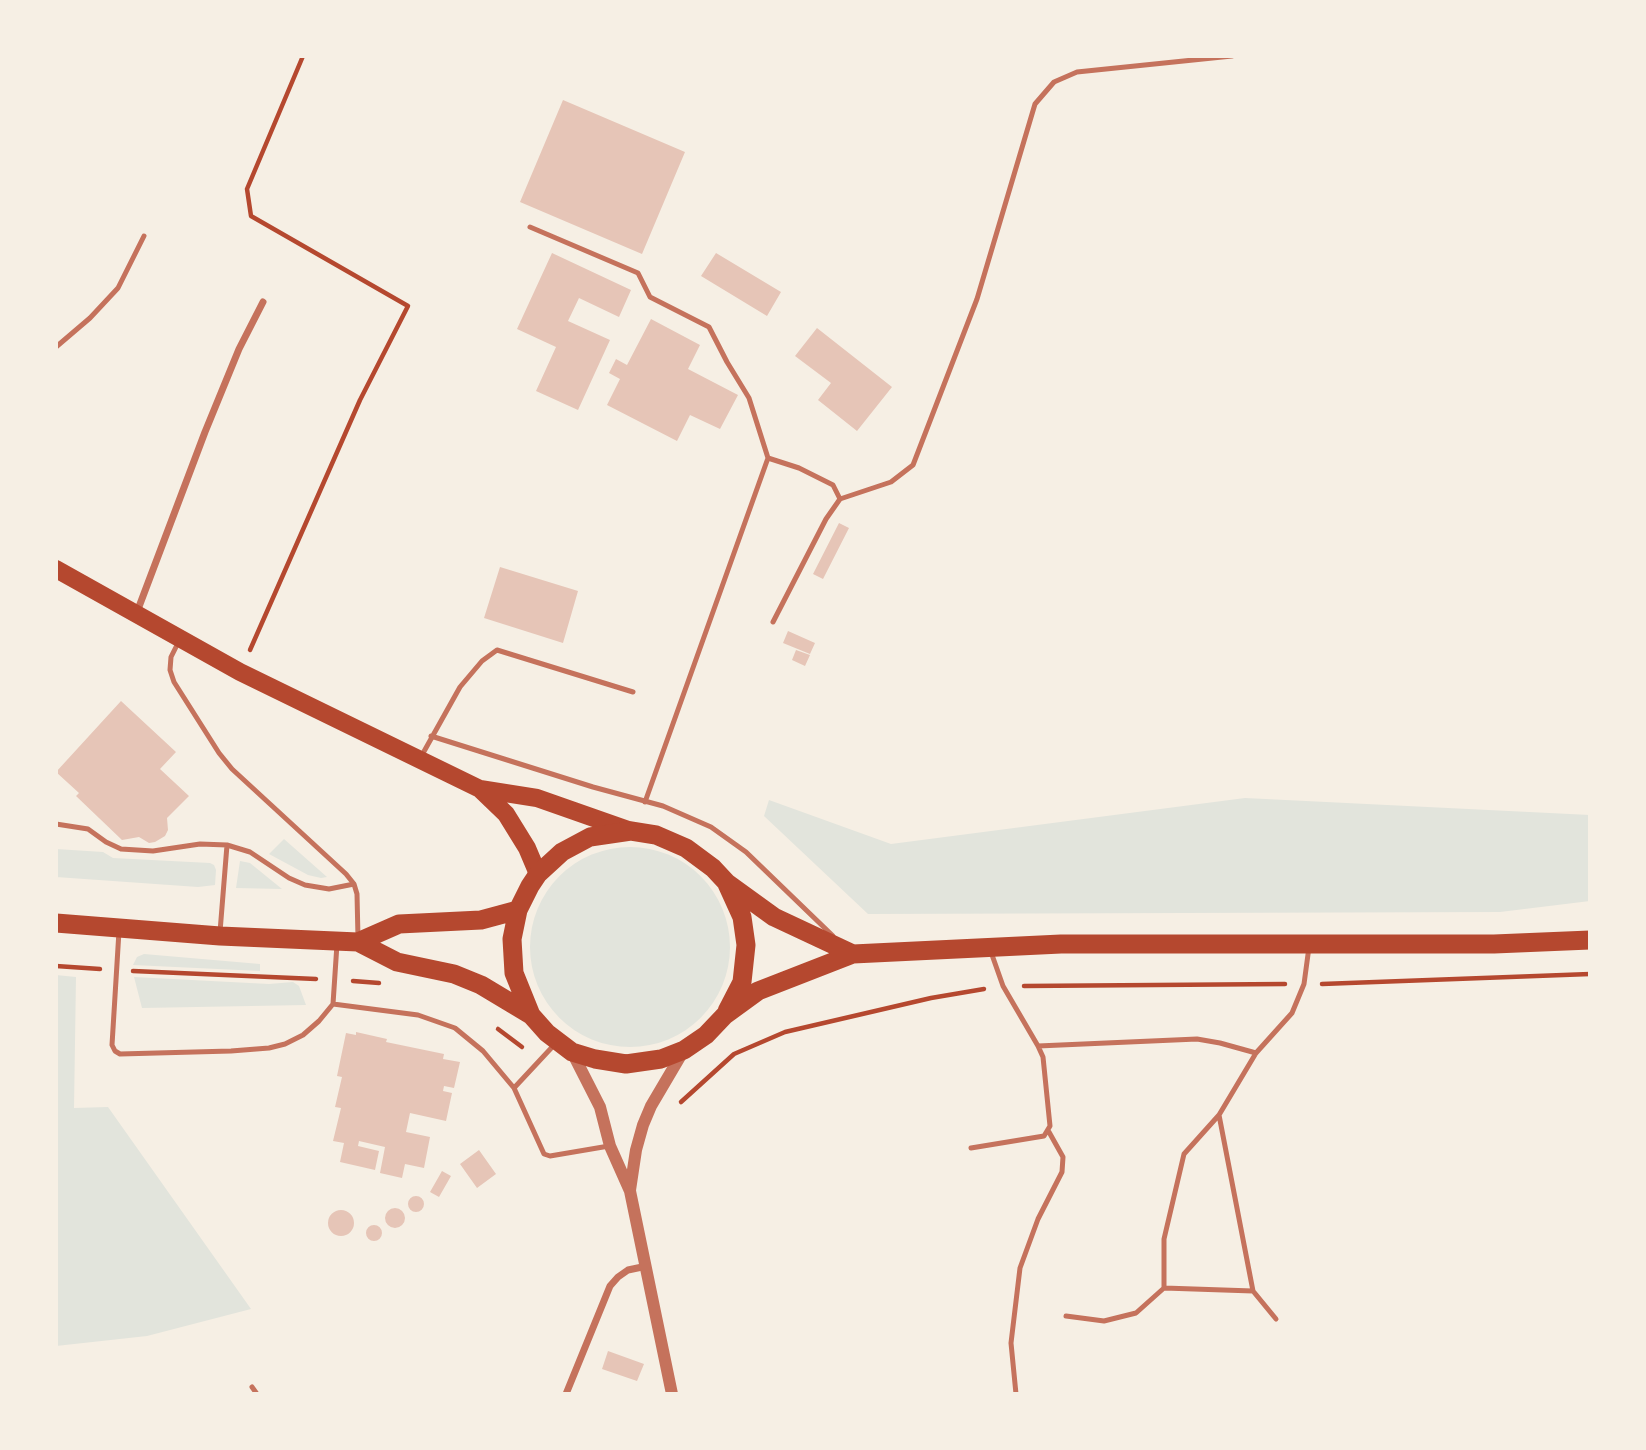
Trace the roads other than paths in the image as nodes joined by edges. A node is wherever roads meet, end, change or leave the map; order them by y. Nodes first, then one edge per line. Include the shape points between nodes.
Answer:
1 (1232, 56) edge
2 (530, 227) dead end
3 (144, 236) dead end
4 (263, 302) dead end
5 (56, 347) edge
6 (768, 458) junction
7 (840, 499) junction
8 (56, 569) edge
9 (136, 615) junction
10 (774, 622) dead end
11 (180, 640) junction
12 (633, 692) dead end
13 (431, 736) junction
14 (419, 761) junction
15 (480, 789) junction
16 (645, 802) junction
17 (56, 824) edge
18 (631, 831) junction
19 (227, 845) junction
20 (538, 874) junction
21 (727, 883) junction
22 (354, 884) junction
23 (518, 910) junction
24 (56, 923) edge
25 (119, 928) junction
26 (220, 936) junction
27 (1590, 940) edge
28 (337, 941) junction
29 (358, 942) junction
30 (1309, 944) junction
31 (989, 946) junction
32 (853, 954) junction
33 (333, 1004) junction
34 (531, 1015) junction
35 (725, 1015) junction
36 (1038, 1045) junction
37 (565, 1047) junction
38 (684, 1050) junction
39 (1256, 1053) junction
40 (514, 1088) junction
41 (1219, 1115) junction
42 (1049, 1132) junction
43 (610, 1146) junction
44 (971, 1148) dead end
45 (630, 1191) junction
46 (647, 1266) junction
47 (1164, 1288) junction
48 (1253, 1291) junction
49 (1066, 1316) dead end
50 (1276, 1319) dead end
51 (252, 1387) dead end
52 (257, 1394) edge
53 (566, 1394) edge
54 (672, 1394) edge
55 (1016, 1394) edge

1 - 7 lane via 1077,72 1054,82 1035,104 977,299 913,465 891,482
2 - 6 lane via 638,273 650,297 709,327 749,398
3 - 5 lane via 118,288
4 - 9 street via 205,432
6 - 7 lane via 832,485
6 - 16 lane
7 - 10 lane
8 - 9 main road
9 - 11 main road
11 - 14 main road
11 - 22 lane via 171,657 174,682 219,753
12 - 13 lane via 497,649 460,687
13 - 14 lane
13 - 16 lane
14 - 15 main road
15 - 18 main road via 537,798
15 - 20 main road via 506,814
16 - 32 lane via 711,827 746,852
17 - 19 lane via 88,829 121,849
18 - 20 highway via 590,837 562,852
18 - 21 highway via 656,835 686,848
19 - 22 lane via 250,852 305,885 329,889
19 - 26 lane
20 - 23 highway
21 - 32 highway via 774,917
21 - 35 highway via 742,917 746,944 742,982
22 - 29 lane
23 - 29 highway via 481,920 399,924
23 - 34 highway via 512,939 514,973
24 - 25 highway
25 - 26 highway
25 - 33 lane via 112,1045 120,1054 270,1048 303,1035
26 - 28 highway
27 - 30 highway
28 - 29 highway
28 - 33 lane
29 - 34 highway via 397,962 463,977
30 - 31 highway
30 - 39 lane via 1304,984 1292,1013
31 - 32 highway
31 - 36 lane via 1003,986
32 - 35 highway via 758,991
33 - 40 lane via 418,1015 455,1028 483,1051
34 - 37 highway
35 - 38 highway
36 - 39 lane via 1197,1040
36 - 42 lane
37 - 38 highway via 595,1059 626,1064
37 - 40 lane
37 - 43 street via 600,1107
38 - 45 street via 643,1125
39 - 41 lane
40 - 43 lane via 544,1154
41 - 47 lane via 1184,1154 1164,1239
41 - 48 lane
42 - 44 lane
42 - 55 lane via 1063,1157 1062,1172 1020,1268 1011,1343
43 - 45 street
45 - 46 street
46 - 53 street via 628,1270 610,1286
46 - 54 street
47 - 48 lane
47 - 49 lane via 1136,1313 1104,1321
48 - 50 lane
51 - 52 lane

